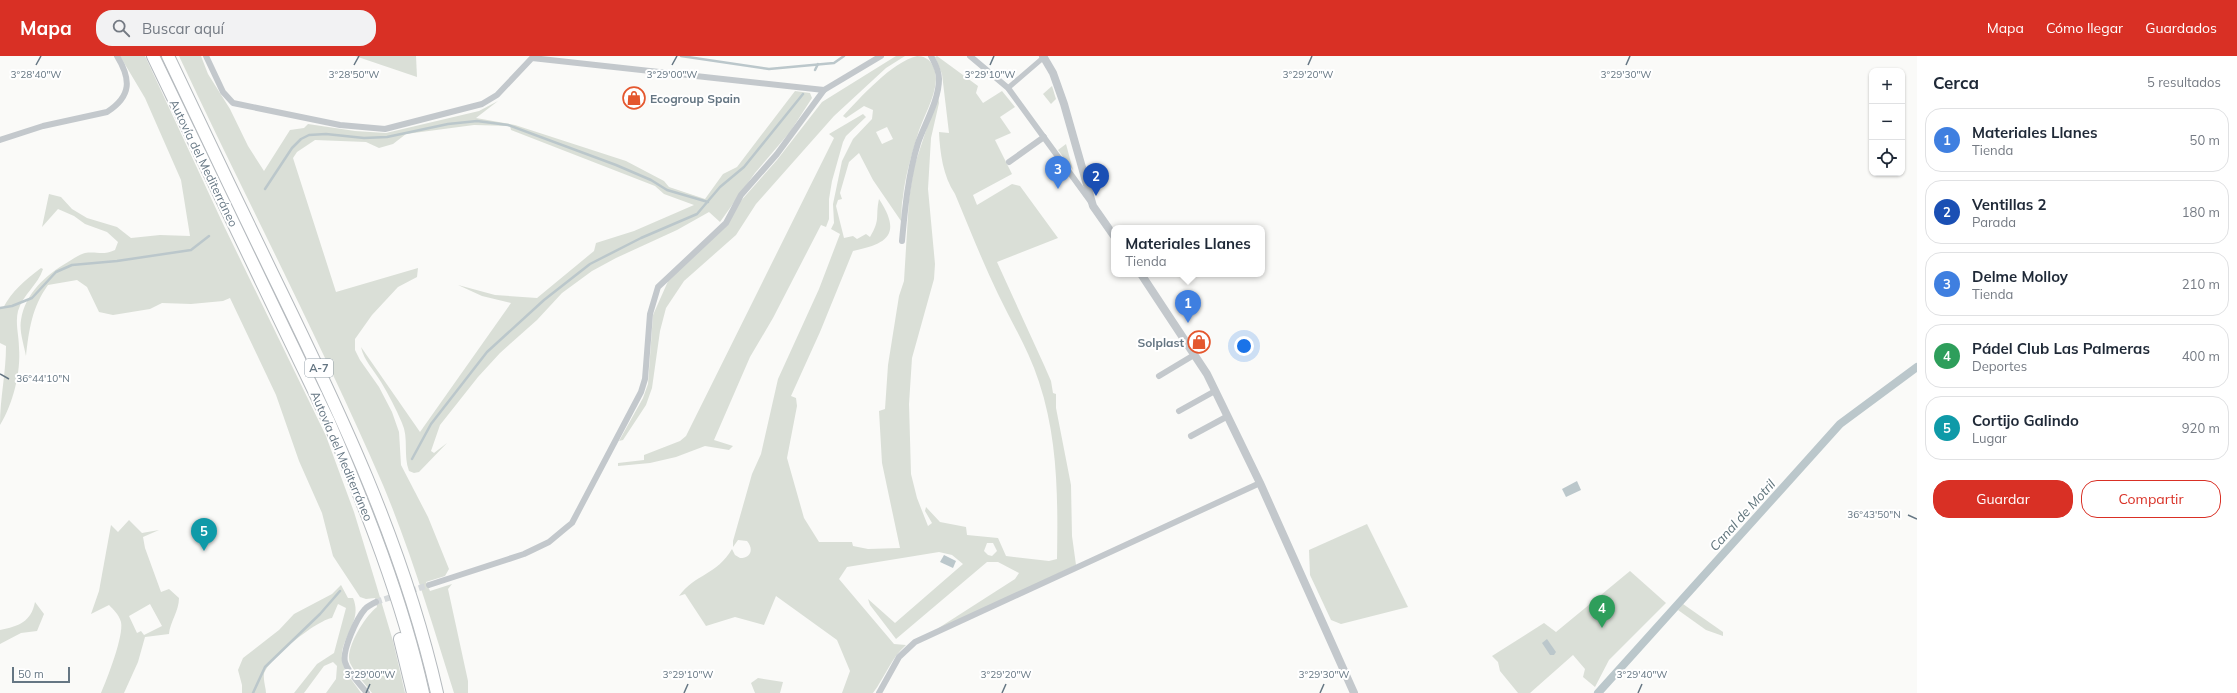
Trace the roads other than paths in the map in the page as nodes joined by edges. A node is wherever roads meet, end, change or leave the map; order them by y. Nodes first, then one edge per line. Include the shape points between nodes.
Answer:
1 (117, 56) edge
2 (153, 56) edge
3 (168, 56) edge
4 (206, 56) edge
5 (881, 56) edge
6 (931, 56) edge
7 (970, 56) edge
8 (1044, 57) edge
9 (1008, 88) junction
10 (824, 90) junction
11 (1044, 137) junction
12 (0, 140) edge
13 (1009, 162) dead end
14 (1093, 206) junction
15 (1111, 232) edge
16 (902, 241) dead end
17 (1143, 277) edge
18 (1194, 355) junction
19 (1159, 376) dead end
20 (1215, 391) junction
21 (1179, 411) dead end
22 (1228, 416) junction
23 (1191, 436) dead end
24 (1260, 483) junction
25 (392, 583) junction
26 (429, 585) tunnel mouth
27 (376, 602) tunnel mouth
28 (429, 659) junction
29 (367, 693) edge
30 (413, 693) edge
31 (423, 693) edge
32 (437, 693) edge
33 (444, 693) edge
34 (879, 693) edge
35 (1354, 693) edge

1 - 12 street via 126,71 128,82 122,100 116,106 107,112 43,126
2 - 25 highway, Autovía del Mediterráneo / A-7 via 328,420 363,502
3 - 28 highway, Autovía del Mediterráneo / A-7 via 342,416 387,527
4 - 10 street via 223,92 233,103 340,125 385,129 482,104 497,95 532,58
5 - 10 street
6 - 16 street via 939,79 936,96 909,176
7 - 9 street
8 - 9 street
8 - 14 street via 1053,73 1064,104
9 - 11 street
10 - 26 street via 777,154 741,194 726,223 658,287 650,314 645,379 641,392 572,523 549,542 524,554
11 - 13 street
11 - 14 street
14 - 15 street
17 - 18 street
18 - 19 street
18 - 20 street
20 - 21 street
20 - 22 street
22 - 23 street
22 - 24 street
24 - 34 street via 916,642 898,657
24 - 35 street
25 - 30 highway via 392,604
25 - 31 highway, Autovía del Mediterráneo / A-7
27 - 29 street via 366,609 357,622 349,639 345,657 349,668
28 - 32 highway, Autovía del Mediterráneo / A-7
28 - 33 highway

